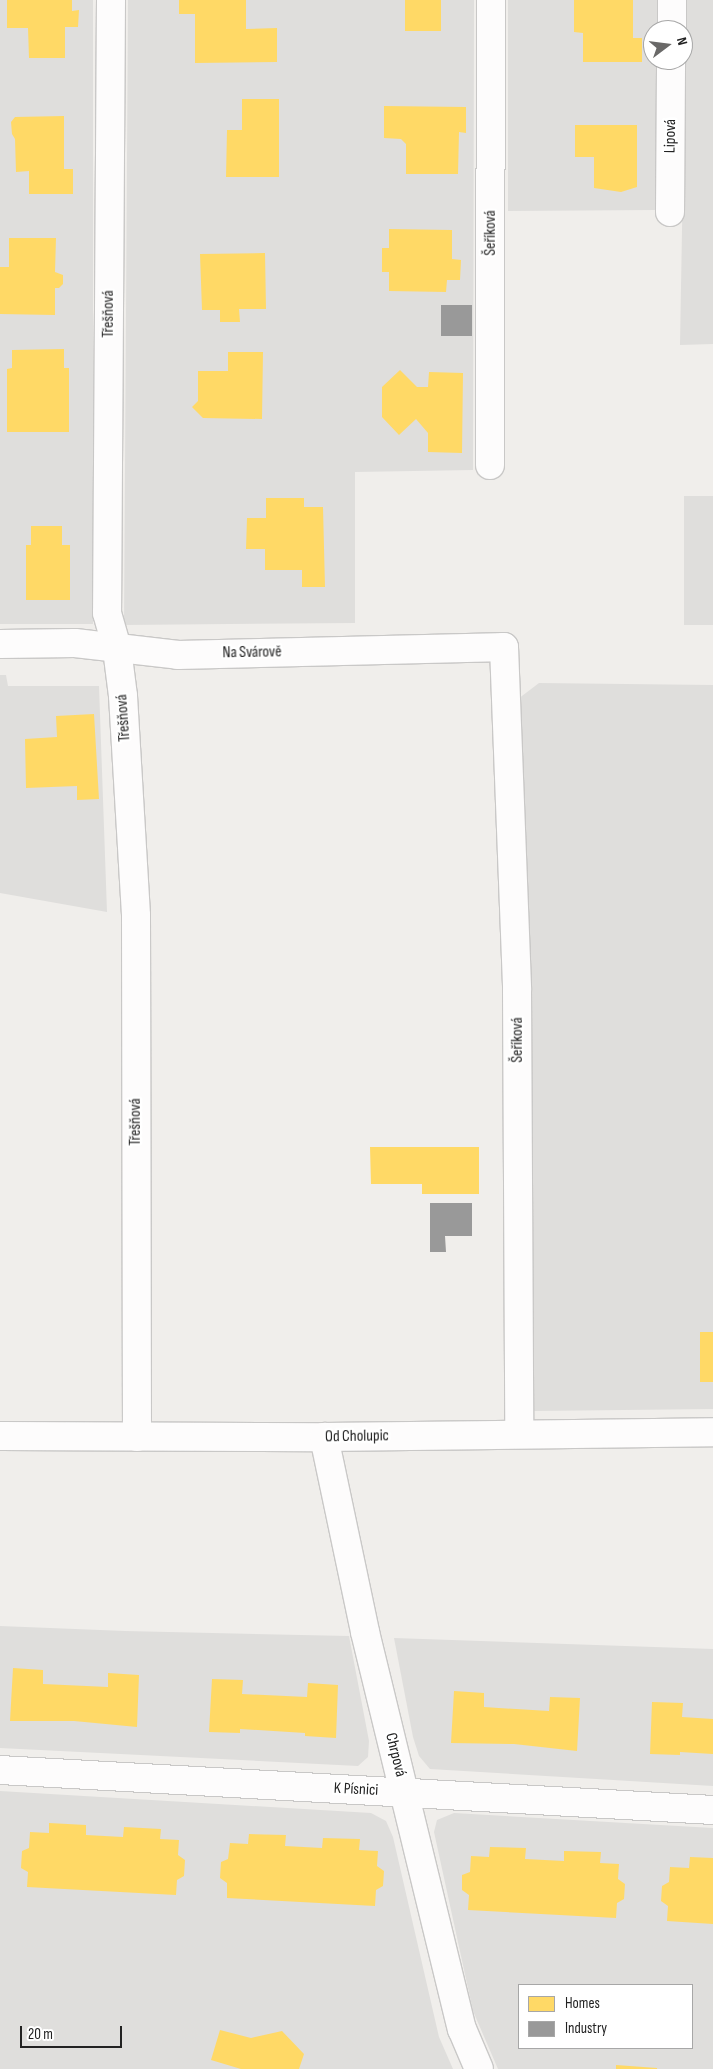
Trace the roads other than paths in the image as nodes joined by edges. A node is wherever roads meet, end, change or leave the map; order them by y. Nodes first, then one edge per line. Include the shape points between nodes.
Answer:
1 (111, 0) edge
2 (491, 0) edge
3 (672, 0) edge
4 (672, 20) edge
5 (671, 70) edge
6 (670, 212) dead end
7 (490, 465) dead end
8 (0, 644) edge
9 (504, 647) joint
10 (116, 649) junction
11 (713, 1432) edge
12 (519, 1434) junction
13 (0, 1436) edge
14 (137, 1437) junction
15 (324, 1437) junction
16 (0, 1770) edge
17 (404, 1793) junction
18 (713, 1810) edge
19 (479, 2069) edge

1 - 10 street, Třešňová via 107,613
2 - 7 street, Šeříková
3 - 4 street
5 - 6 street, Lipová
8 - 10 street, Na Svárově via 75,643
9 - 10 street, Na Svárově via 178,655
9 - 12 street, Šeříková via 517,990
10 - 14 street, Třešňová via 123,696 136,916
11 - 12 street, Od Cholupic
12 - 15 street, Od Cholupic
13 - 14 street, Od Cholupic
14 - 15 street, Od Cholupic
15 - 17 street, Chrpová via 365,1632
16 - 17 street, K Písnici
17 - 18 street, K Písnici
17 - 19 street, Chrpová via 462,2029

